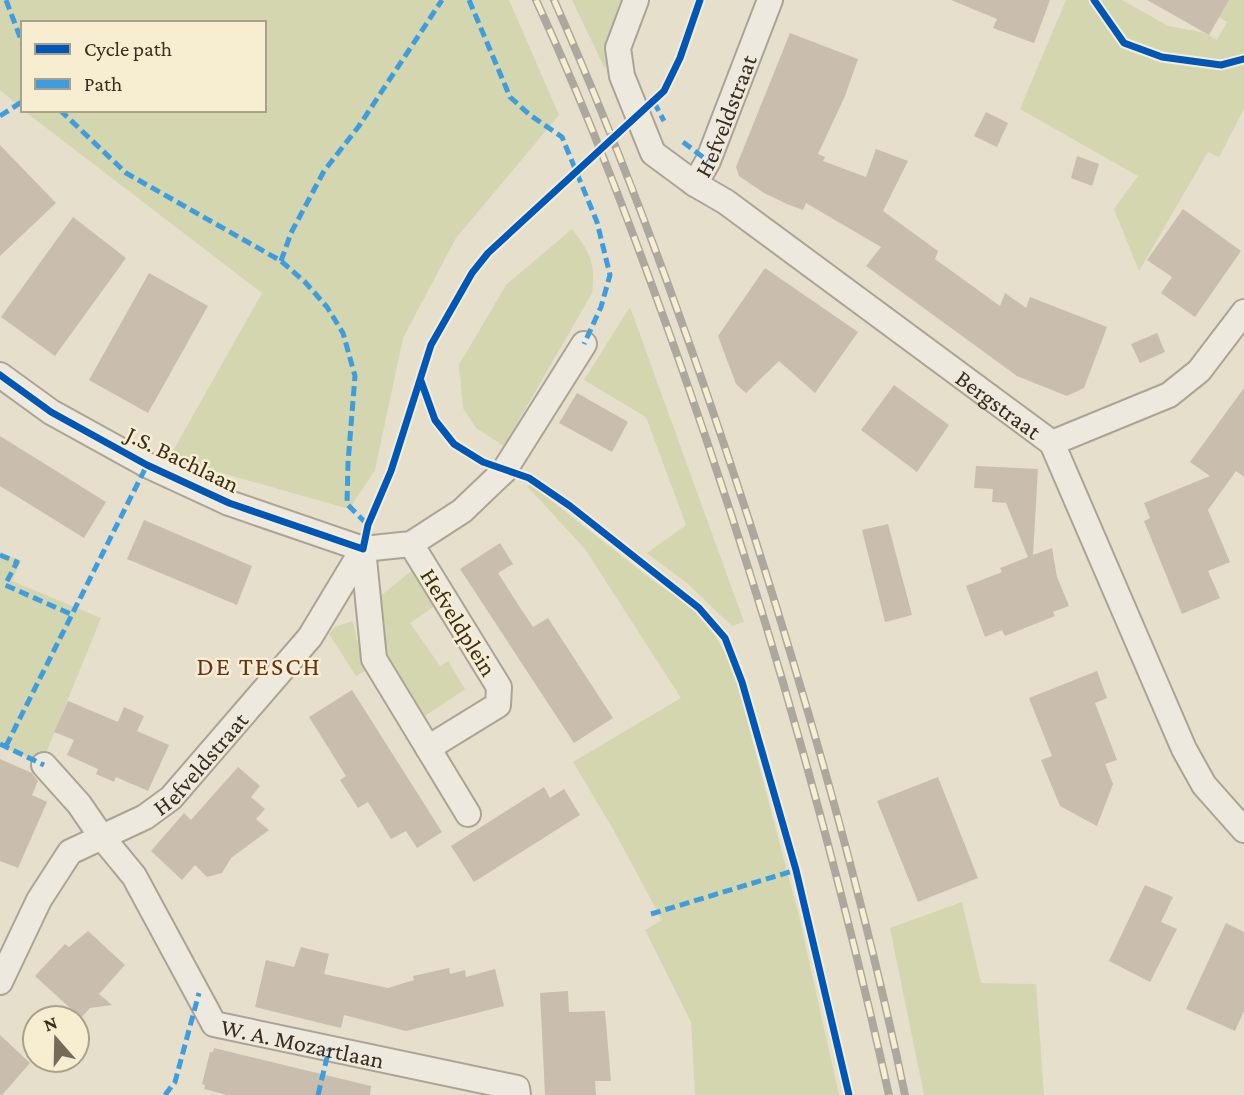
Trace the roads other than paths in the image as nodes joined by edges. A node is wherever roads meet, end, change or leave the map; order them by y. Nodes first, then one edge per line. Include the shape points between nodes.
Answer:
1 (636, 0) edge
2 (770, 0) edge
3 (695, 184) junction
4 (1244, 312) edge
5 (584, 344) dead end
6 (0, 375) edge
7 (1052, 443) junction
8 (411, 544) junction
9 (363, 549) junction
10 (428, 748) junction
11 (44, 765) dead end
12 (468, 814) dead end
13 (1244, 830) edge
14 (101, 836) junction
15 (0, 982) edge
16 (518, 1095) edge

1 - 3 street, Hefveldstraat via 618,48 622,76 653,153
2 - 3 street, Hefveldstraat
3 - 7 street, Bergstraat via 726,202
4 - 7 street via 1199,371 1169,395
5 - 8 street via 504,471 462,511
6 - 9 street, J.S. Bachlaan via 51,412 147,465 229,503
7 - 13 street, Bergstraat via 1184,749 1204,785
8 - 9 street
8 - 10 street, Hefveldplein via 499,687 498,705
9 - 10 street via 374,659
9 - 14 street, Hefveldstraat via 310,637 171,798 145,817
10 - 12 street
11 - 14 street
14 - 15 street, Hefveldstraat via 70,852 39,900
14 - 16 street, W. A. Mozartlaan via 134,876 214,1024 517,1088

